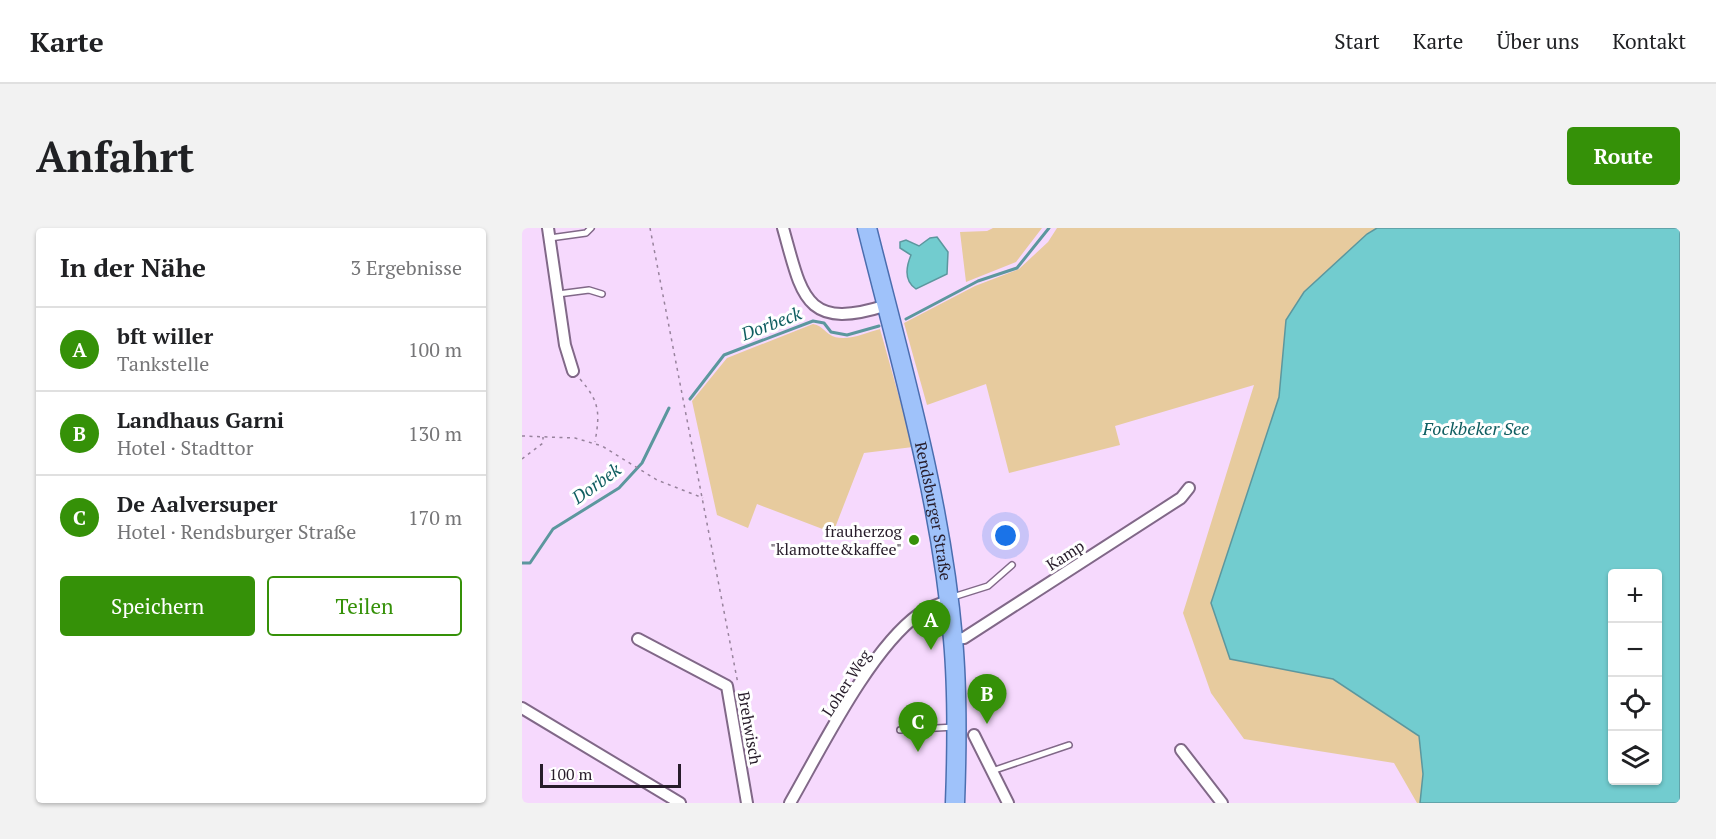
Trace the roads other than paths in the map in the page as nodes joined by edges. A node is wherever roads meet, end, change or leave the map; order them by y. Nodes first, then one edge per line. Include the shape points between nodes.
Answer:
1 (591, 228) edge
2 (783, 228) edge
3 (867, 228) edge
4 (549, 233) edge
5 (558, 294) junction
6 (602, 294) dead end
7 (887, 305) junction
8 (573, 371) road end
9 (1189, 488) dead end
10 (1012, 565) dead end
11 (949, 600) junction
12 (638, 639) dead end
13 (953, 639) junction
14 (522, 708) edge
15 (900, 730) dead end
16 (966, 731) junction
17 (1069, 745) dead end
18 (1180, 750) dead end
19 (992, 771) junction
20 (680, 803) edge
21 (747, 803) edge
22 (789, 803) edge
23 (955, 803) edge
24 (1008, 803) edge
25 (1222, 803) edge

1 - 4 lane via 586,233
2 - 7 street via 801,291 817,309 856,312
3 - 7 main road, Rendsburger Straße
4 - 5 street
5 - 6 lane via 590,290
5 - 8 street
7 - 11 main road, Rendsburger Straße via 929,481
9 - 13 street, Kamp via 1181,498 964,638
10 - 11 lane via 987,586
11 - 13 main road, Rendsburger Straße
11 - 22 street, Loher Weg via 918,614 865,675
12 - 21 street, Brehwisch via 727,686
13 - 16 main road, Rendsburger Straße
14 - 20 street
15 - 16 lane
16 - 19 street
16 - 23 main road, Rendsburger Straße
17 - 19 lane
18 - 25 street
19 - 24 street

